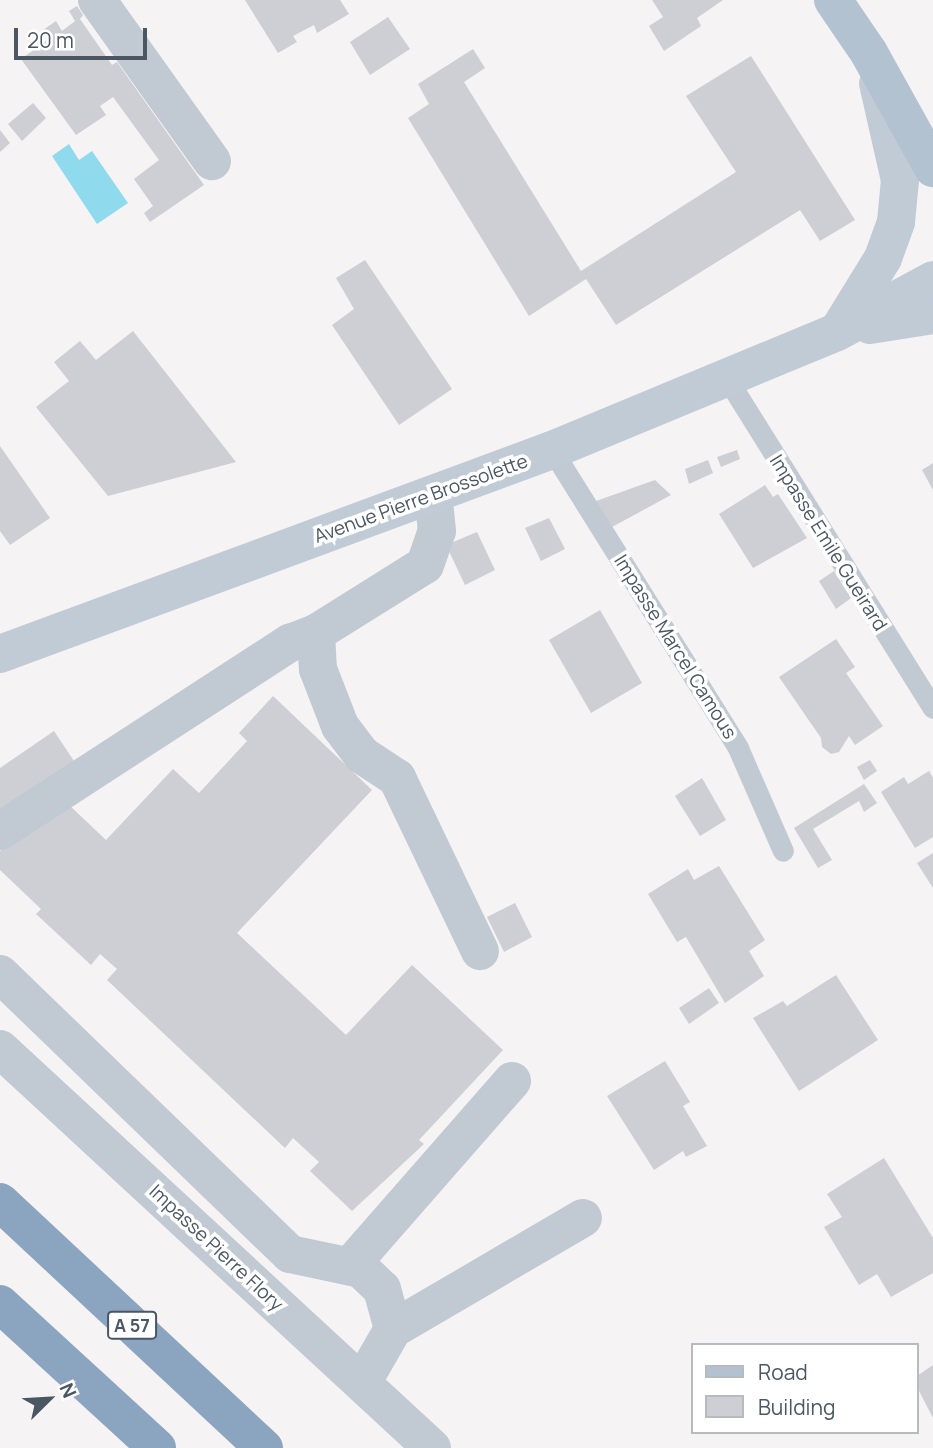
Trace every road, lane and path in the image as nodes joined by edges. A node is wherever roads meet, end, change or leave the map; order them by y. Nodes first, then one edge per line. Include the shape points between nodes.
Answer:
1 (97, 0) edge
2 (833, 0) edge
3 (869, 53) junction
4 (933, 127) edge
5 (212, 161) dead end
6 (933, 167) edge
7 (933, 281) edge
8 (933, 315) edge
9 (837, 332) junction
10 (726, 377) junction
11 (552, 450) junction
12 (433, 494) junction
13 (316, 634) junction
14 (0, 654) edge
15 (933, 708) edge
16 (0, 831) edge
17 (783, 851) dead end
18 (480, 951) dead end
19 (0, 974) edge
20 (0, 1049) edge
21 (512, 1081) dead end
22 (0, 1202) edge
23 (583, 1218) dead end
24 (350, 1266) junction
25 (0, 1304) edge
26 (393, 1329) junction
27 (362, 1383) junction
28 (157, 1448) edge
29 (264, 1448) edge
30 (432, 1448) edge

1 - 5 street
2 - 3 main road
3 - 4 main road
3 - 6 main road
3 - 9 main road via 900,180 896,222 883,258
7 - 9 main road, Avenue Pierre Brossolette
8 - 9 main road, Avenue Pierre Brossolette
9 - 10 main road, Avenue Pierre Brossolette
10 - 11 main road, Avenue Pierre Brossolette
10 - 15 lane, Impasse Emile Gueirard
11 - 12 main road, Avenue Pierre Brossolette
11 - 17 lane, Impasse Marcel Camous via 738,748
12 - 13 street via 437,531 425,565
12 - 14 main road, Avenue Pierre Brossolette
13 - 16 street via 290,643
13 - 18 street via 318,669 340,726 362,755 397,778
19 - 24 street via 290,1254
20 - 27 street, Impasse Pierre Flory
21 - 24 street
22 - 29 highway, A 57
23 - 26 street
24 - 26 street via 361,1269 382,1289
25 - 28 highway
26 - 27 street
27 - 30 street, Impasse Pierre Flory

